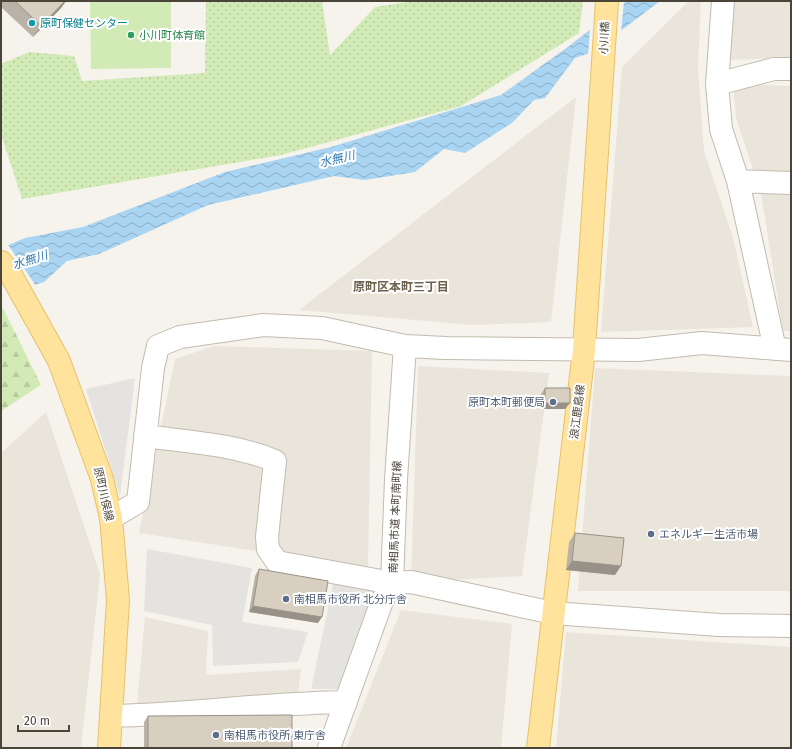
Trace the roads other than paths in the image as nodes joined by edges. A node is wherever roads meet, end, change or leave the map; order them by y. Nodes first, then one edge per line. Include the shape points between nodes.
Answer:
1 (607, 1) edge
2 (723, 1) edge
3 (791, 69) edge
4 (602, 76) joint
5 (717, 84) junction
6 (738, 181) junction
7 (791, 183) edge
8 (1, 262) edge
9 (405, 346) junction
10 (783, 349) edge
11 (584, 350) junction
12 (145, 436) junction
13 (111, 518) junction
14 (392, 583) junction
15 (553, 613) junction
16 (791, 626) edge
17 (346, 702) junction
18 (112, 716) junction
19 (110, 748) edge
20 (329, 748) edge
21 (538, 748) edge

1 - 4 main road, 小川橋
2 - 5 street
3 - 5 street via 774,69
4 - 11 main road, 浪江鹿島線
5 - 6 street via 721,129
6 - 7 street
6 - 10 street
8 - 13 main road, 原町川俣線 via 10,273 59,361 84,424 102,479
9 - 11 street
9 - 12 street via 322,328 233,328 180,337 158,346
9 - 14 street, 南相馬市道 本町南町線
10 - 11 street via 702,343 638,350
11 - 15 main road, 浪江鹿島線
12 - 13 street via 138,502
12 - 14 street via 256,454 275,461 267,537 268,549 277,562
13 - 18 main road, 原町川俣線 via 118,600
14 - 15 street via 411,582
14 - 17 street, 南相馬市道 本町南町線 via 382,601
15 - 16 street via 719,625
15 - 21 main road, 浪江鹿島線
17 - 18 street via 278,704
17 - 20 street, 南相馬市道 本町南町線
18 - 19 main road, 原町川俣線

